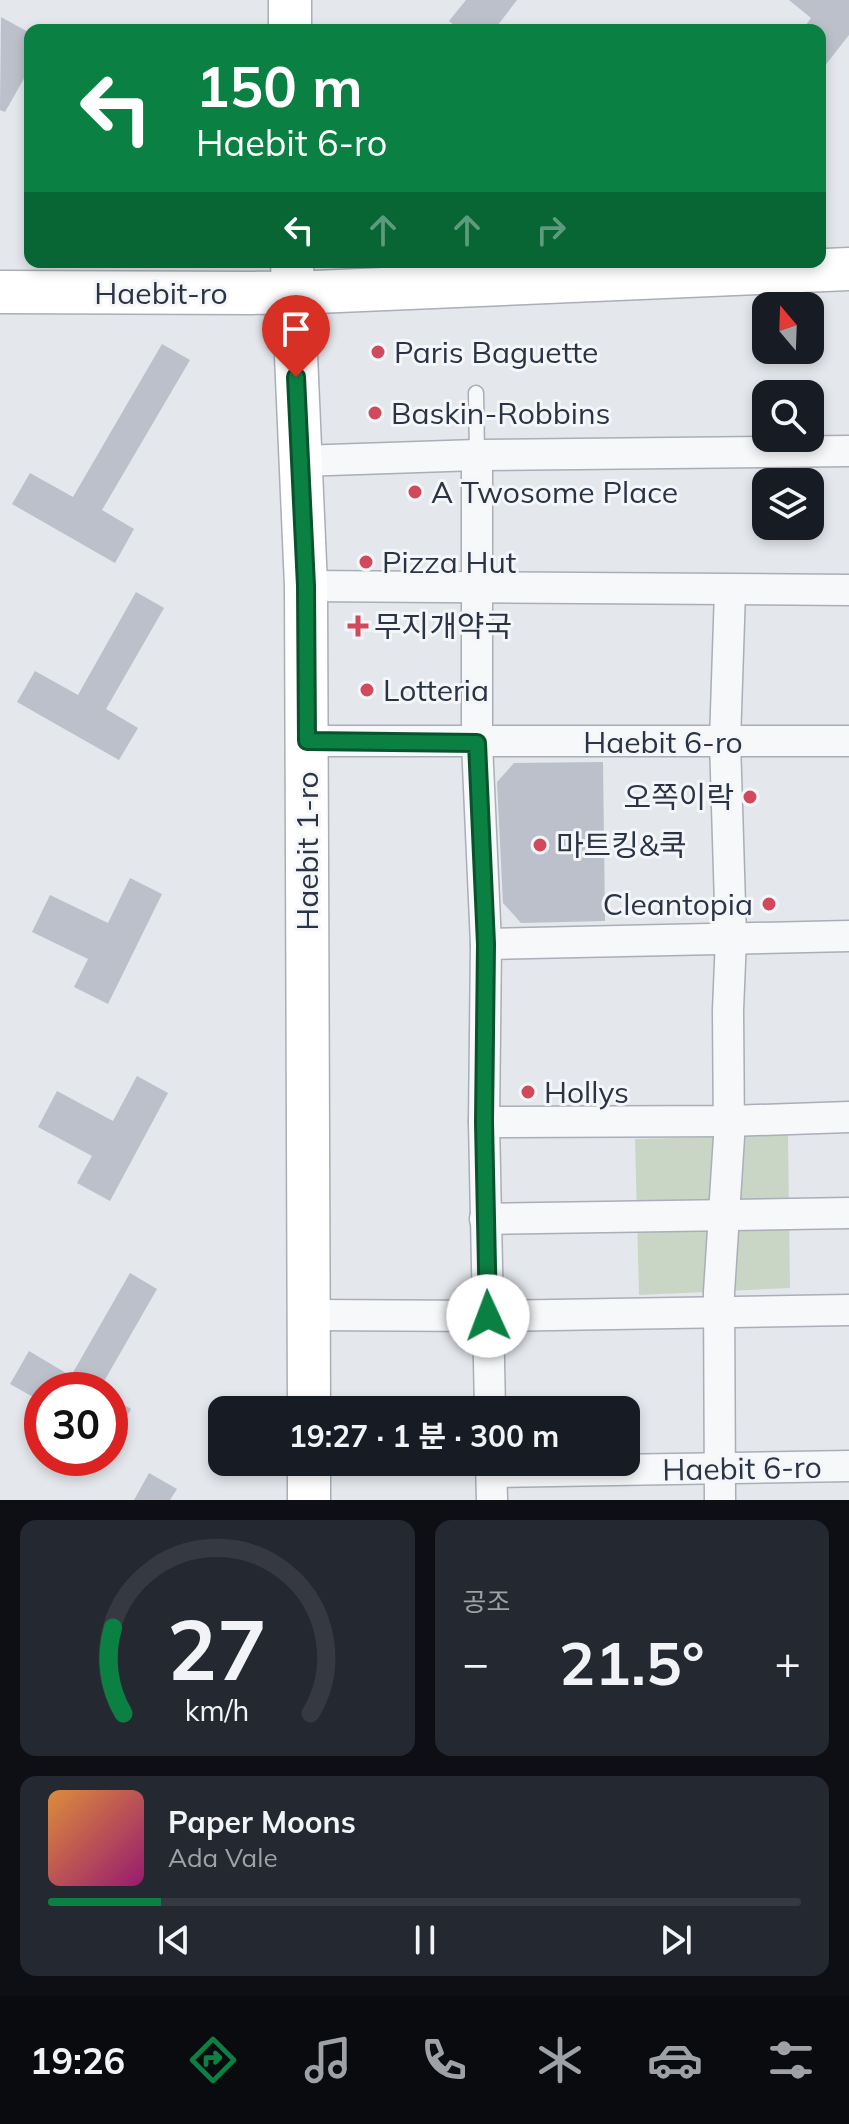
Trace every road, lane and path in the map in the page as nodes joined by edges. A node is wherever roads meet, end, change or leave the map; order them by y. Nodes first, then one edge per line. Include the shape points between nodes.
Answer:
1 (290, 0) edge
2 (290, 24) edge
3 (849, 269) edge
4 (292, 277) edge
5 (0, 292) edge
6 (476, 393) dead end
7 (849, 451) edge
8 (477, 455) junction
9 (300, 461) junction
10 (306, 586) junction
11 (478, 587) junction
12 (849, 590) edge
13 (730, 591) junction
14 (307, 741) junction
15 (725, 741) junction
16 (849, 741) edge
17 (477, 743) junction
18 (849, 936) edge
19 (731, 938) junction
20 (486, 944) junction
21 (849, 1117) edge
22 (730, 1121) junction
23 (484, 1122) junction
24 (849, 1213) edge
25 (485, 1219) junction
26 (849, 1310) edge
27 (720, 1311) junction
28 (309, 1315) junction
29 (488, 1316) junction
30 (309, 1396) edge
31 (490, 1396) edge
32 (849, 1466) edge
33 (720, 1468) junction
34 (309, 1476) edge
35 (491, 1478) edge
36 (309, 1500) edge
37 (720, 1500) edge

1 - 2 street
3 - 4 street, Haebit-ro
4 - 5 street, Haebit-ro
4 - 9 street, Haebit 1-ro
6 - 8 lane
7 - 8 street
8 - 9 street
8 - 11 street
9 - 10 street, Haebit 1-ro
10 - 11 street
10 - 14 street, Haebit 1-ro
11 - 13 street
11 - 17 street
12 - 13 street
13 - 15 street
14 - 17 street, Haebit 6-ro
14 - 28 street, Haebit 1-ro
15 - 16 street, Haebit 6-ro
15 - 17 street, Haebit 6-ro
15 - 19 street
17 - 20 street
18 - 19 street
19 - 20 street
19 - 22 street
20 - 23 street
21 - 22 street
22 - 23 street
22 - 27 street
23 - 25 street
24 - 25 street
25 - 29 street
26 - 27 street
27 - 29 street
27 - 33 street
28 - 29 street
28 - 30 street, Haebit 1-ro
29 - 31 street
32 - 33 street, Haebit 6-ro
33 - 35 street, Haebit 6-ro
33 - 37 street
34 - 36 street

